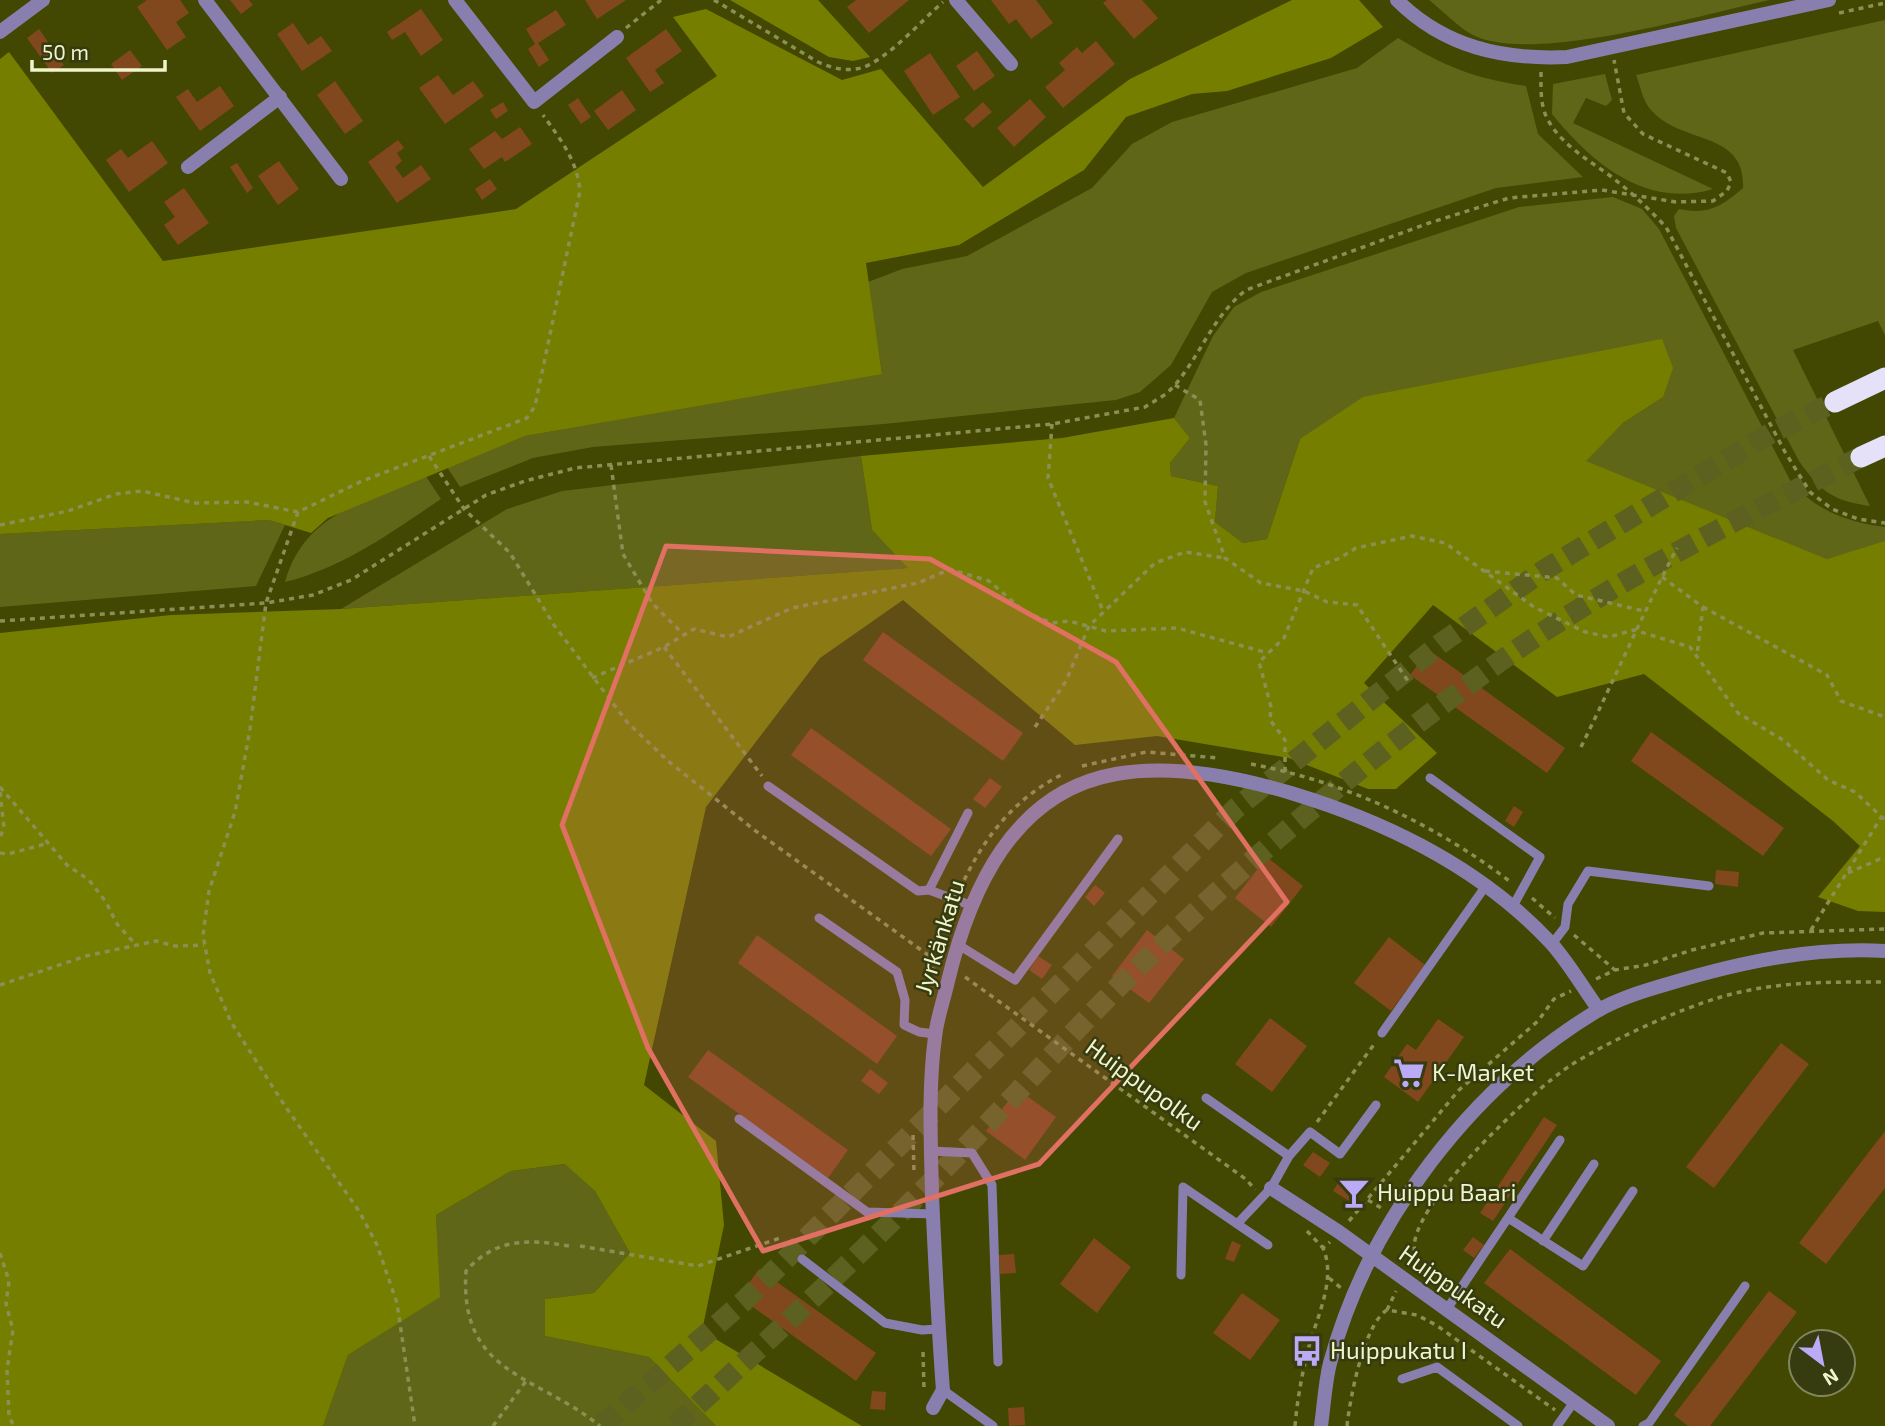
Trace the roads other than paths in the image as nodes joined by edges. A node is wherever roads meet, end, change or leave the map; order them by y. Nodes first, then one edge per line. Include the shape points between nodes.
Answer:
1 (43, 0) edge
2 (205, 0) edge
3 (455, 0) edge
4 (956, 0) edge
5 (1398, 0) edge
6 (1829, 0) edge
7 (0, 32) edge
8 (617, 37) road end
9 (1011, 64) dead end
10 (280, 97) junction
11 (188, 167) dead end
12 (341, 179) dead end
13 (1885, 378) edge
14 (1835, 402) tunnel mouth
15 (1885, 446) edge
16 (1861, 457) tunnel mouth
17 (1430, 778) dead end
18 (768, 786) road end
19 (968, 813) dead end
20 (1118, 839) dead end
21 (1709, 886) dead end
22 (1485, 887) junction
23 (929, 890) junction
24 (970, 905) junction
25 (1511, 908) junction
26 (819, 918) dead end
27 (957, 944) junction
28 (1552, 944) junction
29 (1885, 951) edge
30 (1598, 1010) junction
31 (1382, 1033) road end
32 (935, 1034) junction
33 (1206, 1098) dead end
34 (1376, 1105) dead end
35 (739, 1119) dead end
36 (1560, 1140) dead end
37 (931, 1151) junction
38 (1289, 1156) junction
39 (1594, 1164) dead end
40 (1633, 1191) dead end
41 (1266, 1193) junction
42 (933, 1214) junction
43 (1508, 1218) junction
44 (1238, 1223) junction
45 (1543, 1241) junction
46 (1268, 1245) dead end
47 (1371, 1256) junction
48 (802, 1259) dead end
49 (1181, 1275) dead end
50 (1745, 1286) dead end
51 (1447, 1309) junction
52 (938, 1329) junction
53 (999, 1362) dead end
54 (1402, 1379) dead end
55 (943, 1390) junction
56 (1574, 1402) junction
57 (933, 1408) road end
58 (993, 1426) edge
59 (1321, 1426) edge
60 (1518, 1426) edge
61 (1557, 1426) edge
62 (1608, 1426) edge
63 (1643, 1426) edge

1 - 7 street
2 - 10 street
3 - 8 street via 534,102
4 - 9 street
5 - 6 street via 1448,37 1500,55 1532,58 1567,57
10 - 11 street
10 - 12 street
13 - 14 highway
15 - 16 highway
17 - 25 lane via 1540,857
18 - 23 lane via 918,891
19 - 23 lane
20 - 27 lane via 1014,980
21 - 28 lane via 1588,871 1568,904 1565,927
22 - 24 street, Jyrkänkatu via 1402,834 1354,812 1261,784 1165,771 1118,773 1091,780 1051,800 995,855
22 - 25 street, Jyrkänkatu
22 - 31 lane
23 - 24 lane
24 - 27 street, Jyrkänkatu
25 - 28 street, Jyrkänkatu
26 - 32 lane via 897,972 905,1000 904,1025
27 - 32 street, Jyrkänkatu
28 - 30 street, Jyrkänkatu
29 - 30 street via 1847,949 1773,957 1660,986
30 - 47 street via 1517,1071 1461,1127 1393,1215
32 - 37 street, Jyrkänkatu
33 - 38 lane
34 - 38 lane via 1340,1154 1310,1132
35 - 42 lane via 867,1212
36 - 43 lane
37 - 42 street, Jyrkänkatu
37 - 53 lane via 972,1153 992,1185
38 - 41 lane
39 - 45 lane
40 - 45 lane via 1583,1266
41 - 44 lane
41 - 47 street, Huippukatu via 1339,1232
42 - 52 street, Jyrkänkatu
43 - 45 lane
43 - 51 lane
44 - 46 lane
44 - 49 lane via 1183,1187
47 - 51 street, Huippukatu
47 - 59 street via 1329,1365
48 - 52 lane via 885,1323
50 - 63 lane
51 - 56 street, Huippukatu
52 - 55 street, Jyrkänkatu
54 - 60 lane via 1437,1367
55 - 57 street
55 - 58 lane
56 - 61 lane
56 - 62 street, Huippukatu

